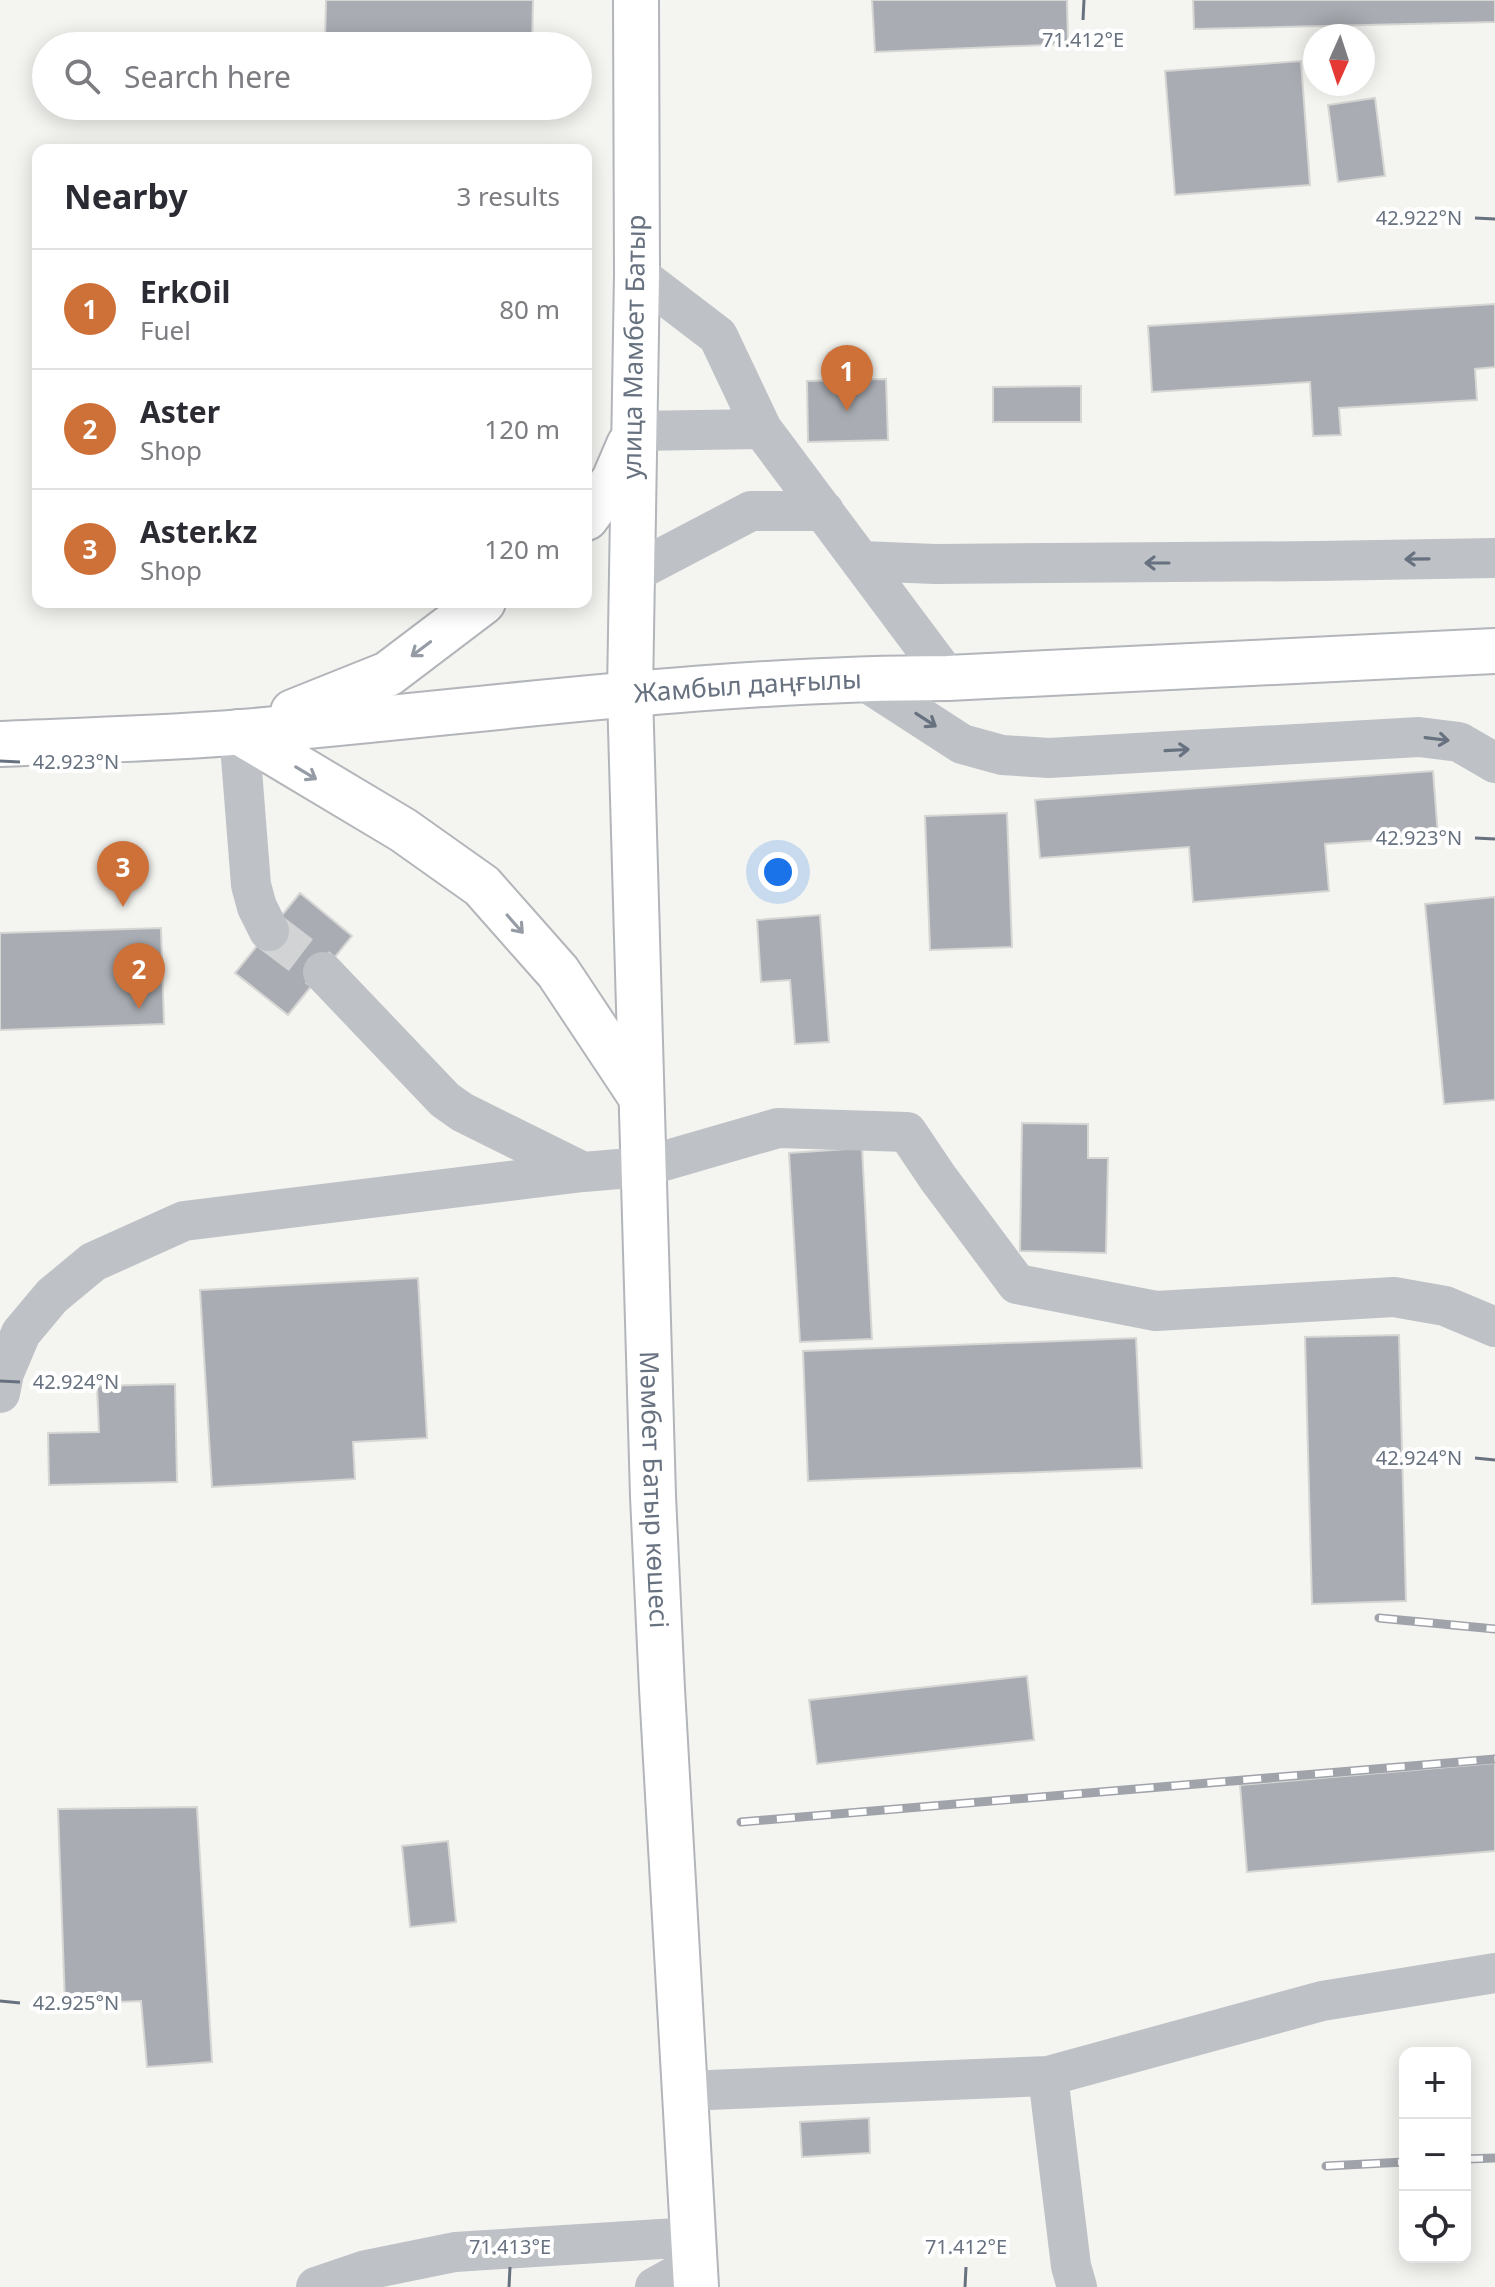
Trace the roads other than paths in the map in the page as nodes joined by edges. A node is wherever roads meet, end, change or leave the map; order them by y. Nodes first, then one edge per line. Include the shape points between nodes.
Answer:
1 (636, 0) edge
2 (637, 274) junction
3 (762, 429) junction
4 (634, 431) junction
5 (592, 510) edge
6 (824, 511) junction
7 (1495, 558) edge
8 (861, 561) junction
9 (631, 574) junction
10 (475, 608) edge
11 (1495, 651) edge
12 (860, 678) junction
13 (948, 678) junction
14 (630, 693) junction
15 (239, 732) junction
16 (0, 744) edge
17 (1495, 763) edge
18 (269, 931) tunnel mouth
19 (323, 972) tunnel mouth
20 (641, 1097) junction
21 (643, 1167) junction
22 (583, 1172) junction
23 (1495, 1327) edge
24 (0, 1393) edge
25 (1495, 1973) edge
26 (1048, 2076) junction
27 (685, 2091) junction
28 (694, 2263) edge
29 (316, 2287) edge
30 (655, 2287) edge
31 (1077, 2287) edge

1 - 2 main road, улица Мамбет Батыр
2 - 3 street via 718,336
2 - 4 main road, улица Мамбет Батыр
3 - 4 street
3 - 6 street
4 - 5 main road via 614,480
4 - 9 main road, улица Мамбет Батыр
6 - 8 street
6 - 9 street via 751,511
7 -> 8 street
8 - 13 street
9 - 14 main road, улица Мамбет Батыр
10 -> 15 main road via 388,674
11 - 13 main road, Жамбыл даңғылы
12 - 13 main road, Жамбыл даңғылы
12 - 14 main road, Жамбыл даңғылы
12 -> 17 street via 962,744 1002,755 1049,758 1419,737 1459,742
14 - 15 main road, Жамбыл даңғылы
14 - 20 main road, Мәмбет Батыр көшесі
15 - 16 main road, Жамбыл даңғылы
15 - 18 street via 251,885
15 -> 20 main road via 403,830 482,886 558,972
19 - 22 street via 445,1100
20 - 21 main road, Мәмбет Батыр көшесі
21 - 22 street
21 - 23 street via 778,1128 907,1132 1017,1284 1156,1311 1394,1297 1445,1306
21 - 27 main road, Мәмбет Батыр көшесі via 660,1660
22 - 24 street via 184,1221 93,1262 52,1296 21,1333
25 - 26 street via 1322,2001
26 - 27 street
26 - 31 street
27 - 28 main road, Мәмбет Батыр көшесі
28 - 29 street via 455,2252 366,2270
28 - 30 street

